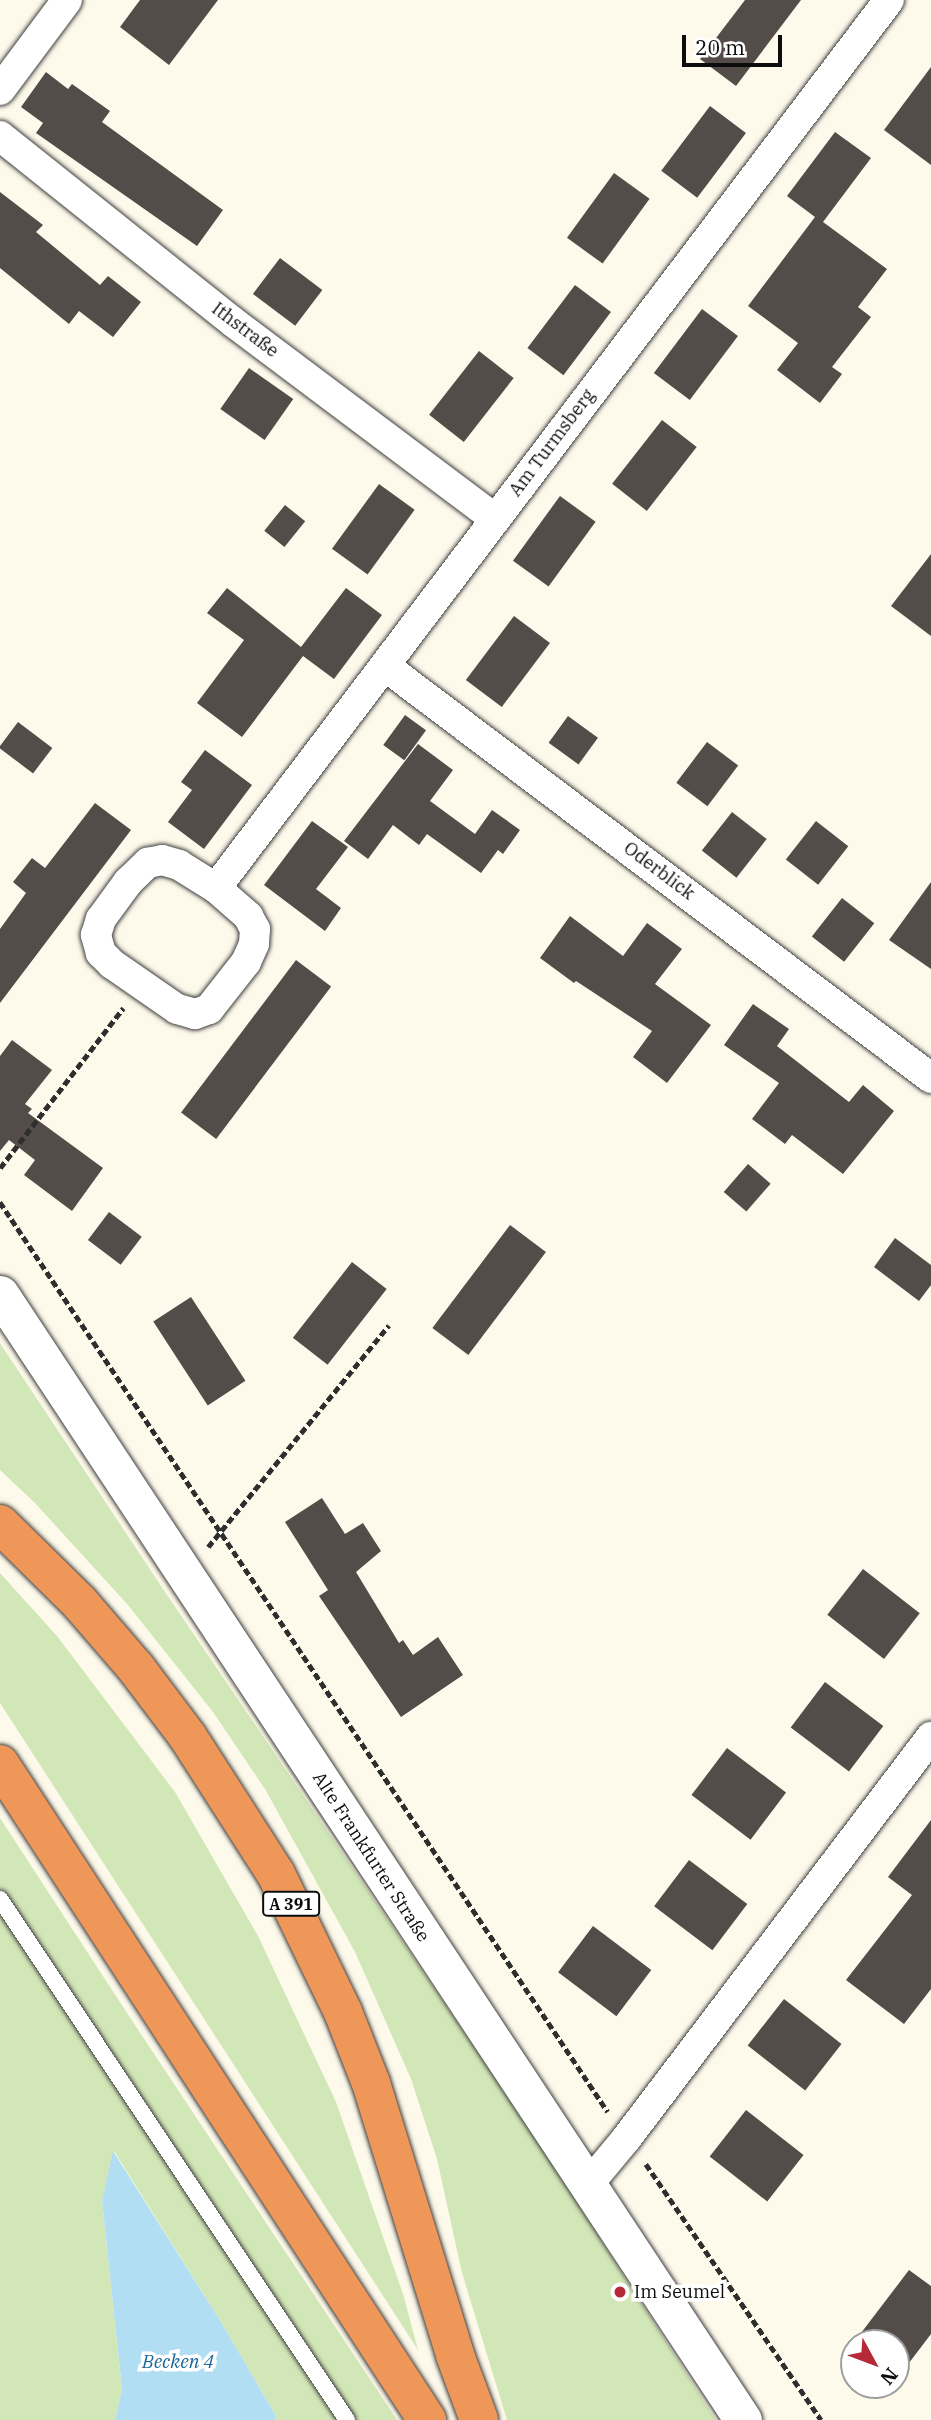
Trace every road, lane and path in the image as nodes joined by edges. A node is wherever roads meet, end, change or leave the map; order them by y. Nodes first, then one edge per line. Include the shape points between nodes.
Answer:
1 (67, 0) edge
2 (890, 0) edge
3 (0, 90) edge
4 (0, 136) edge
5 (495, 519) junction
6 (385, 666) junction
7 (216, 888) junction
8 (117, 1016) dead end
9 (931, 1078) edge
10 (0, 1168) edge
11 (0, 1202) edge
12 (0, 1294) edge
13 (388, 1325) dead end
14 (0, 1524) edge
15 (220, 1532) junction
16 (184, 1574) junction
17 (931, 1737) edge
18 (0, 1764) edge
19 (0, 1899) edge
20 (626, 2139) junction
21 (587, 2186) junction
22 (343, 2418) edge
23 (427, 2420) edge
24 (479, 2420) edge
25 (743, 2420) edge
26 (821, 2420) edge

1 - 3 street
2 - 5 street, Am Turmsberg
4 - 5 street, Ithstraße via 233,322
5 - 6 street, Am Turmsberg
6 - 7 street, Am Turmsberg
6 - 9 street, Oderblick
7 - 7 street via 248,916 255,929 246,962 209,1009 195,1014 177,1009 101,954 96,935 101,919 148,863 162,860 178,865
8 - 10 path
11 - 15 path
12 - 16 street, Alte Frankfurter Straße
13 - 15 path
14 - 24 highway, A 391 via 80,1603 136,1668 188,1737 276,1874 338,2000 371,2083
15 - 16 path
15 - 20 path
16 - 21 street, Alte Frankfurter Straße
17 - 20 street
18 - 23 highway
19 - 22 lane
20 - 21 street
20 - 26 path via 664,2185
21 - 25 street, Alte Frankfurter Straße

